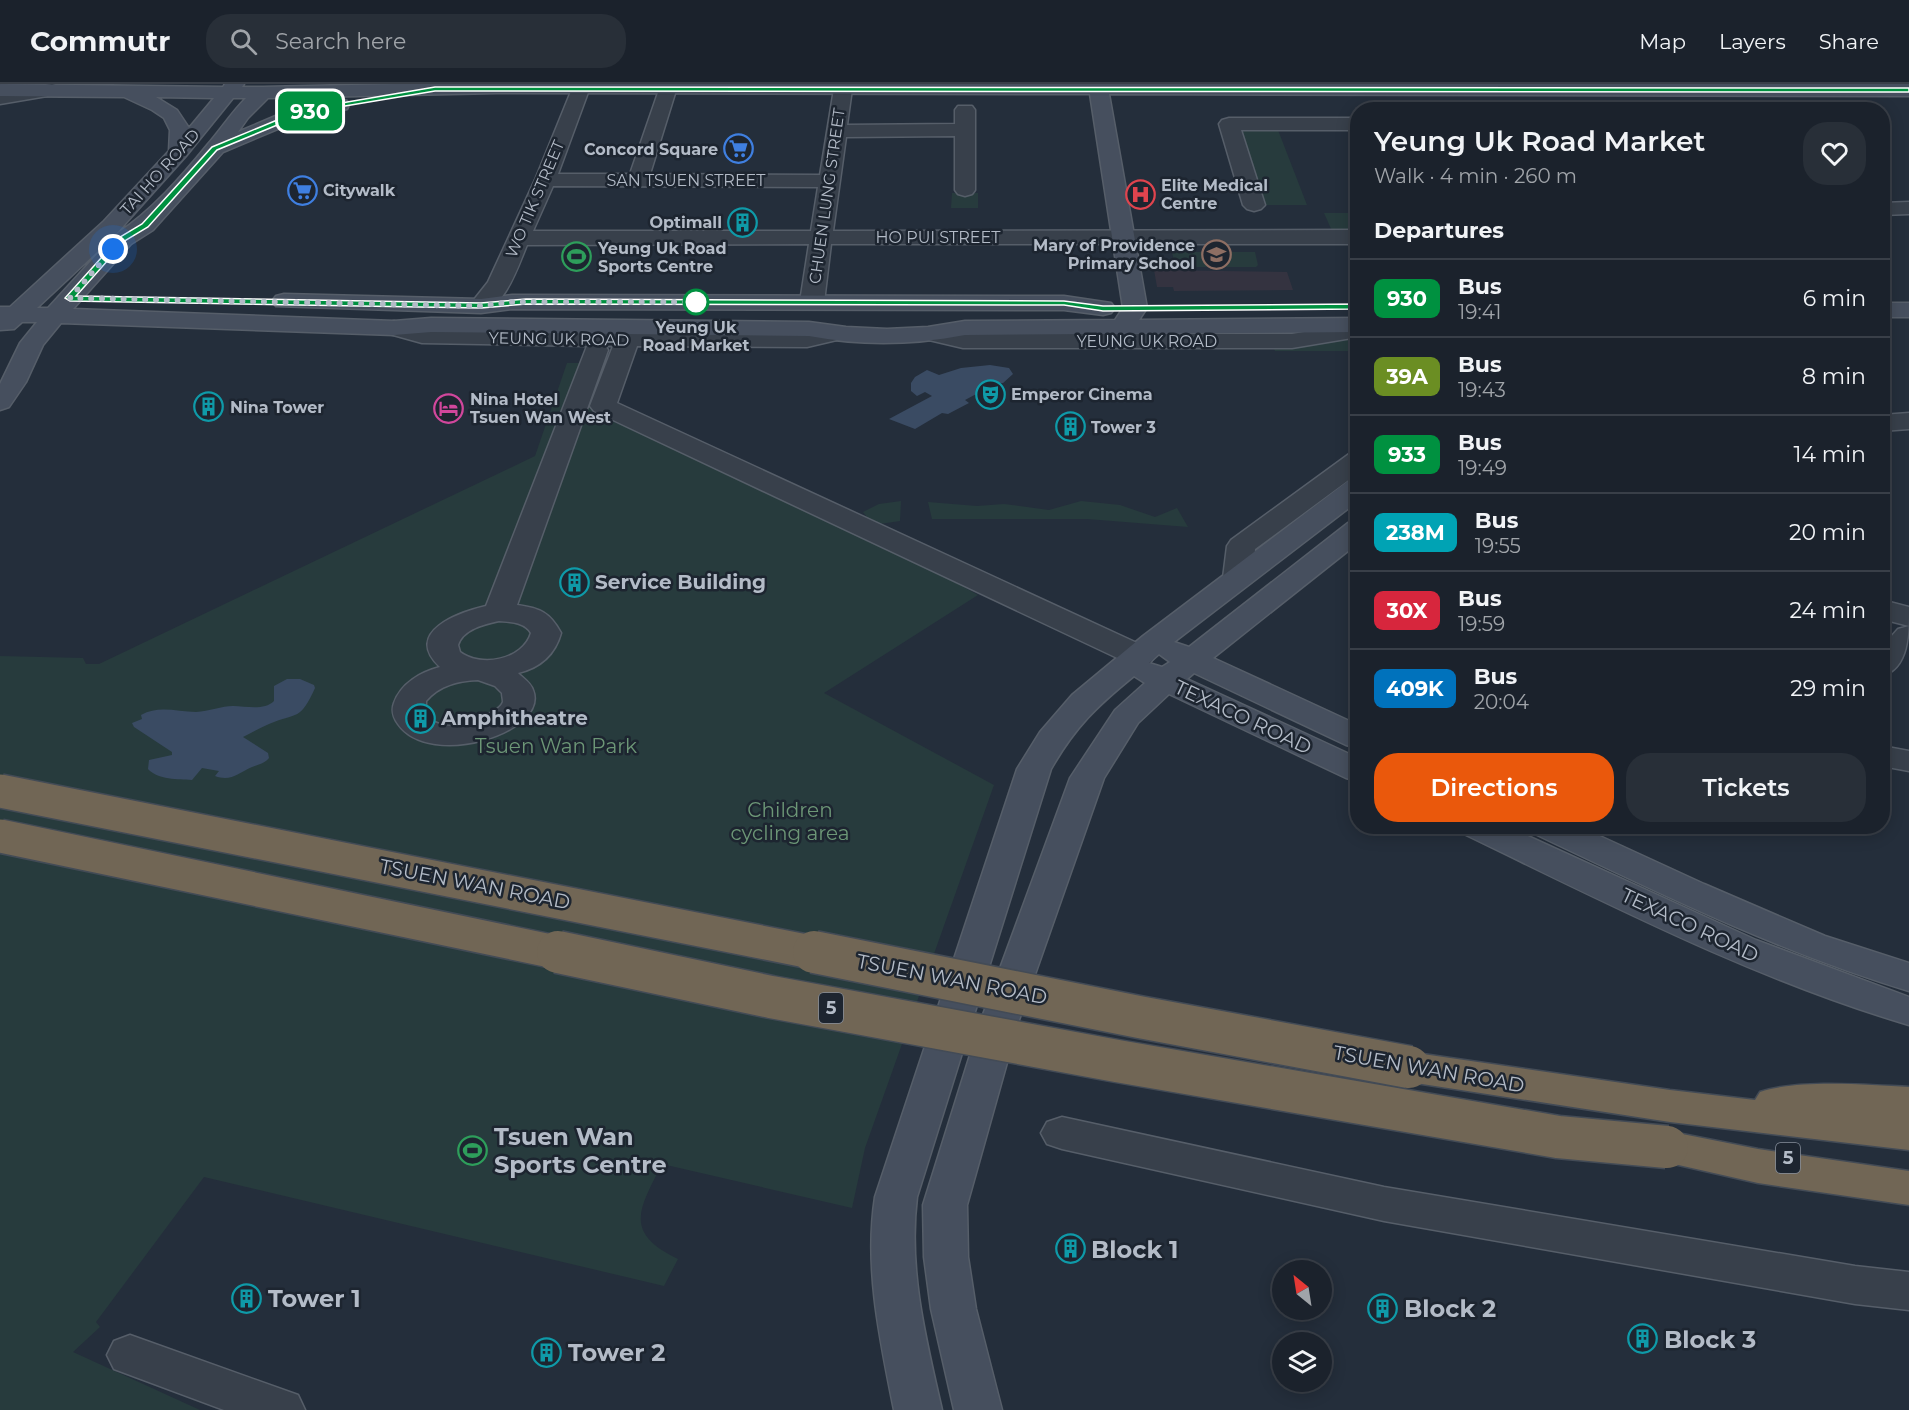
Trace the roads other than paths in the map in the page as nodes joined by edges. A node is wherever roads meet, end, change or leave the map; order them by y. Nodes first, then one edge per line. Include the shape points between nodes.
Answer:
1 (184, 84) edge
2 (440, 86) edge
3 (1098, 86) edge
4 (1355, 86) edge
5 (406, 87) edge
6 (581, 87) junction
7 (668, 87) junction
8 (1741, 87) edge
9 (233, 88) edge
10 (843, 89) junction
11 (0, 90) edge
12 (52, 90) junction
13 (1636, 90) junction
14 (1909, 90) edge
15 (123, 92) junction
16 (263, 93) junction
17 (0, 98) edge
18 (1362, 102) edge
19 (1661, 102) edge
20 (1712, 102) edge
21 (1737, 102) edge
22 (965, 108) dead end
23 (1350, 124) edge
24 (965, 130) junction
25 (836, 131) junction
26 (215, 149) junction
27 (179, 152) junction
28 (544, 180) junction
29 (638, 180) junction
30 (828, 181) junction
31 (965, 190) dead end
32 (1254, 204) dead end
33 (1890, 208) edge
34 (1909, 208) edge
35 (145, 225) junction
36 (822, 237) junction
37 (1124, 237) junction
38 (1350, 237) edge
39 (518, 238) junction
40 (1890, 297) edge
41 (1909, 297) edge
42 (97, 299) junction
43 (812, 302) junction
44 (481, 306) junction
45 (1350, 306) edge
46 (62, 307) junction
47 (1103, 308) junction
48 (1135, 308) junction
49 (1890, 310) edge
50 (1909, 310) edge
51 (9, 311) edge
52 (394, 328) junction
53 (1121, 328) junction
54 (1350, 328) edge
55 (1350, 330) edge
56 (833, 334) junction
57 (937, 335) junction
58 (627, 340) junction
59 (1100, 341) junction
60 (596, 350) dead end
61 (0, 402) edge
62 (1909, 421) edge
63 (1890, 422) edge
64 (1350, 466) edge
65 (1350, 493) edge
66 (1350, 535) edge
67 (1238, 578) junction
68 (1890, 611) edge
69 (499, 612) junction
70 (1909, 617) edge
71 (1909, 636) edge
72 (1890, 658) edge
73 (1156, 660) junction
74 (1350, 735) edge
75 (1890, 757) edge
76 (1909, 761) edge
77 (1350, 767) edge
78 (0, 791) edge
79 (1493, 834) edge
80 (1564, 834) edge
81 (0, 836) edge
82 (1909, 977) edge
83 (1909, 1011) edge
84 (1909, 1103) edge
85 (1670, 1106) junction
86 (1062, 1133) dead end
87 (1909, 1134) edge
88 (1667, 1147) junction
89 (1909, 1166) edge
90 (1909, 1188) edge
91 (1909, 1291) edge
92 (130, 1354) dead end
93 (281, 1410) edge
94 (918, 1410) edge
95 (978, 1410) edge

1 - 9 main road
2 - 5 main road
2 - 6 main road
2 - 26 main road, TAI HO ROAD via 320,109 285,119
3 - 4 main road
3 - 10 main road
3 - 37 main road
4 - 13 main road
4 - 18 street
5 - 16 main road
6 - 7 main road
6 - 28 street, WO TIK STREET
7 - 10 main road
7 - 29 street
8 - 13 main road
8 - 14 main road
8 - 20 main road
8 - 21 main road
9 - 15 main road
9 - 16 main road
9 - 27 main road, TAI HO ROAD
10 - 25 street, CHUEN LUNG STREET
11 - 12 main road
12 - 15 main road
12 - 17 street
13 - 19 main road
15 - 27 main road via 167,111 180,127
16 - 26 main road, TAI HO ROAD via 241,114
22 - 24 street
23 - 32 street via 1229,124
24 - 25 street
24 - 31 street
25 - 30 street, CHUEN LUNG STREET
26 - 35 main road, TAI HO ROAD
27 - 51 main road, TAI HO ROAD via 112,226
28 - 29 street, SAN TSUEN STREET
28 - 39 street, WO TIK STREET
29 - 30 street, SAN TSUEN STREET
30 - 36 street, CHUEN LUNG STREET
33 - 34 street
35 - 42 main road via 144,238
35 - 46 main road, TAI HO ROAD via 123,239
36 - 37 street, HO PUI STREET
36 - 39 street, HO PUI STREET
36 - 43 street, CHUEN LUNG STREET
37 - 38 street, HO PUI STREET
37 - 48 main road
39 - 44 street, WO TIK STREET via 499,284
40 - 41 main road
42 - 44 main road, YEUNG UK ROAD
42 - 46 main road, YEUNG UK ROAD
43 - 44 main road, YEUNG UK ROAD via 512,302
43 - 47 main road, YEUNG UK ROAD via 1064,303
44 - 47 main road, YEUNG UK ROAD via 529,312 1059,315
45 - 48 main road, YEUNG UK ROAD
46 - 51 main road, YEUNG UK ROAD
46 - 52 main road, YEUNG UK ROAD
46 - 61 main road, TAI HO ROAD via 32,343
47 - 48 main road, YEUNG UK ROAD
48 - 53 main road
49 - 50 main road
52 - 56 main road, YEUNG UK ROAD via 431,325 809,329
52 - 58 street, YEUNG UK ROAD via 434,337
53 - 54 main road, YEUNG UK ROAD
53 - 57 main road, YEUNG UK ROAD via 965,328
53 - 59 street
55 - 59 street, YEUNG UK ROAD via 1292,341
56 - 57 main road, YEUNG UK ROAD
56 - 58 street, YEUNG UK ROAD via 807,340
57 - 59 street, YEUNG UK ROAD via 963,341
58 - 73 street via 603,406
60 - 69 street
62 - 63 street
64 - 67 street via 1240,546
65 - 67 main road
66 - 73 main road
67 - 73 main road
68 - 70 street
69 - 69 street via 480,615 453,629 443,644 449,659 481,670 513,666 537,653 547,636 538,620 514,612
71 - 72 street
73 - 74 main road, TEXACO ROAD
73 - 77 main road, TEXACO ROAD
73 - 94 main road via 1083,702 1052,739 1034,769 916,1127 892,1225 901,1329
73 - 95 main road via 1087,778 1000,1020 945,1205 950,1288
75 - 76 street
78 - 85 highway, TSUEN WAN ROAD / 5, bridge via 1151,1019 1421,1069
79 - 83 main road, TEXACO ROAD via 1766,959
80 - 82 main road, TEXACO ROAD via 1812,945
81 - 88 highway, 5, bridge via 782,999 1557,1137
84 - 85 highway via 1855,1100
85 - 87 highway, TSUEN WAN ROAD / 5
86 - 91 street via 1384,1204 1831,1282
88 - 89 highway, 5
88 - 90 highway via 1758,1166
92 - 93 street

